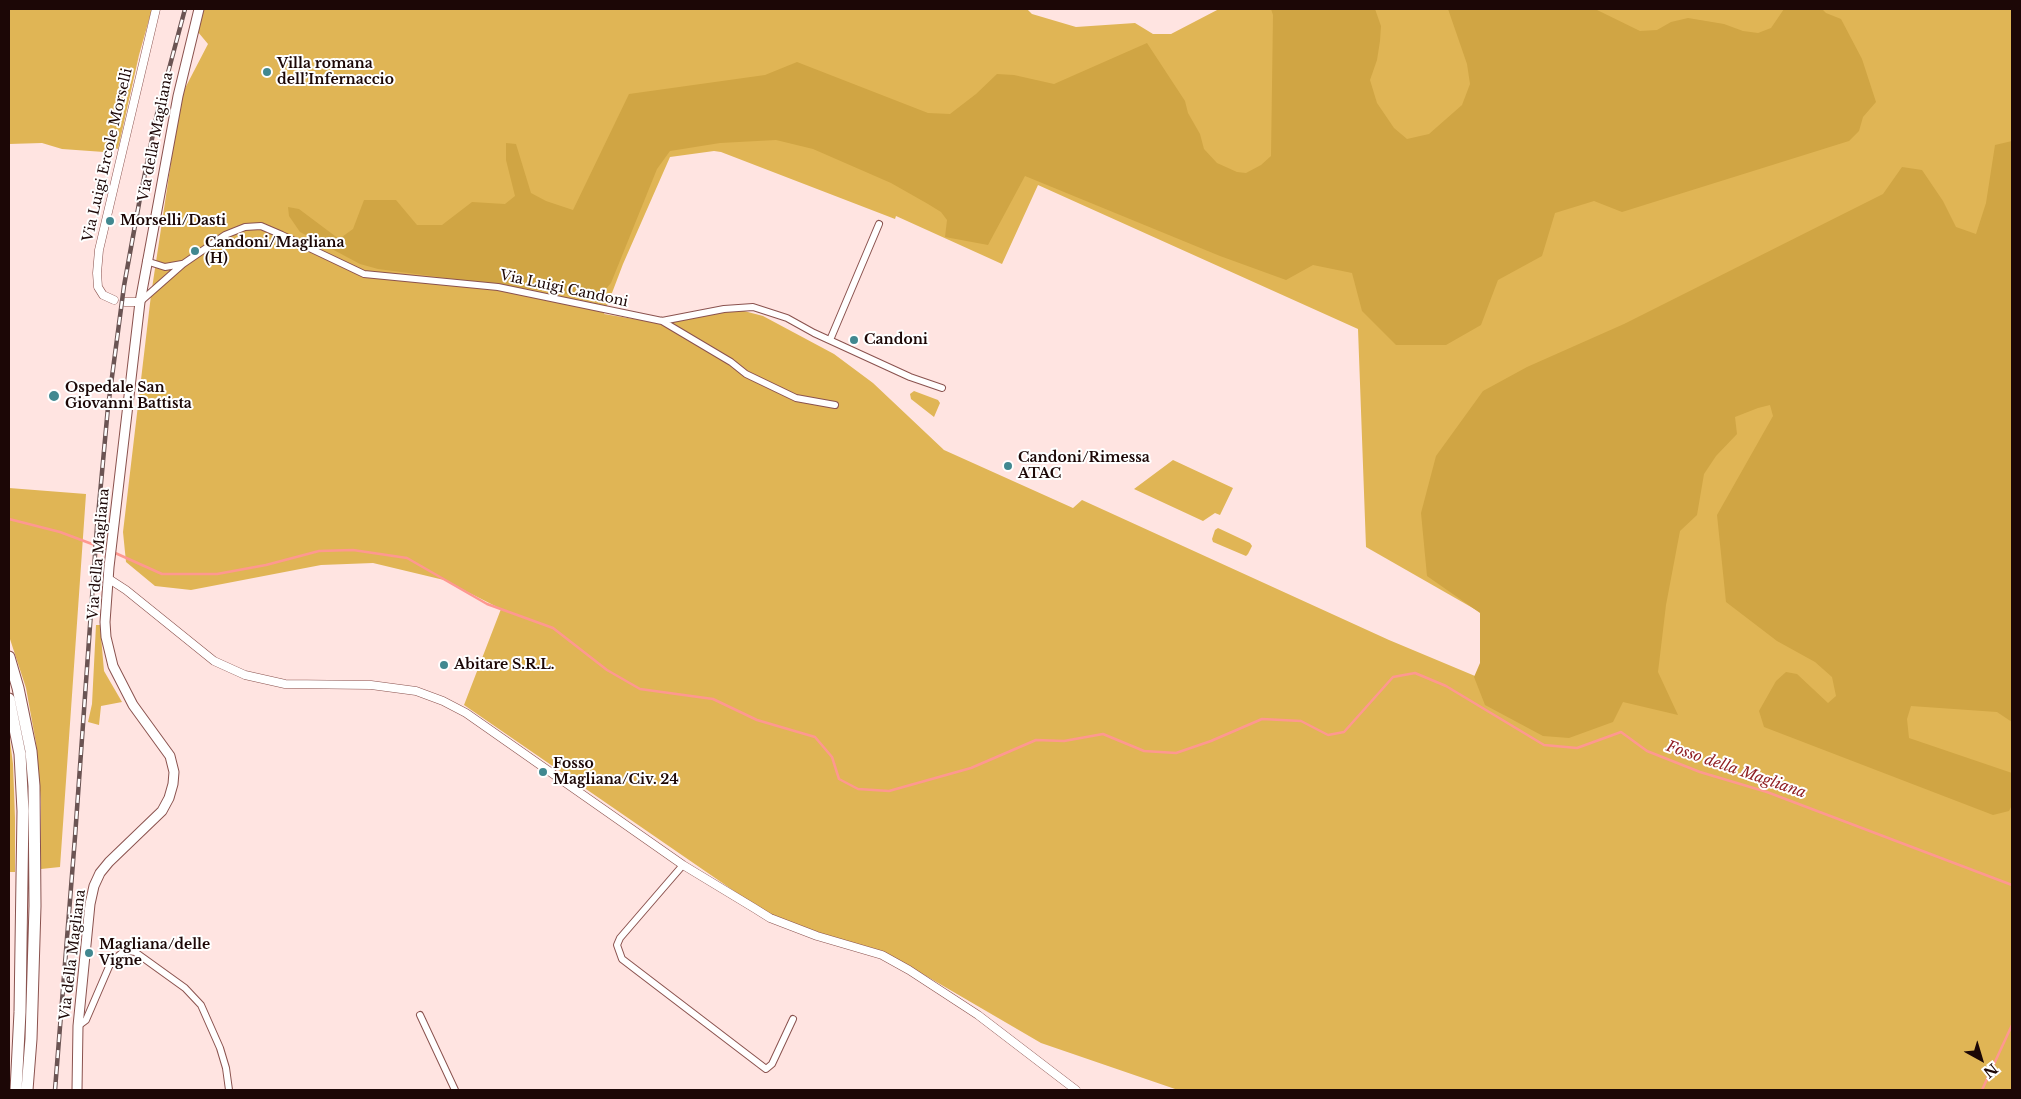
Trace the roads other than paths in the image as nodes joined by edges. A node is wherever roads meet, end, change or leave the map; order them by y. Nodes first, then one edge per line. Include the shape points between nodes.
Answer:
1 (156, 9) edge
2 (198, 9) edge
3 (879, 224) dead end
4 (146, 261) junction
5 (183, 264) junction
6 (114, 300) dead end
7 (125, 302) dead end
8 (140, 302) junction
9 (662, 321) junction
10 (830, 340) junction
11 (942, 388) dead end
12 (835, 405) dead end
13 (109, 579) junction
14 (9, 657) edge
15 (9, 699) edge
16 (684, 865) junction
17 (420, 1015) dead end
18 (793, 1018) dead end
19 (78, 1026) junction
20 (16, 1090) edge
21 (27, 1090) edge
22 (77, 1090) edge
23 (229, 1090) edge
24 (455, 1090) edge
25 (1076, 1090) edge

1 - 6 street, Via Luigi Ercole Morselli via 99,250 98,287 103,295
2 - 4 main road, Via della Magliana
3 - 10 street
4 - 5 street via 164,267
4 - 8 main road, Via della Magliana
5 - 8 street, Via Luigi Candoni
5 - 9 street, Via Luigi Candoni via 225,235 245,227 261,226 364,274 498,287
7 - 8 street
8 - 13 main road, Via della Magliana
9 - 10 street, Via Luigi Candoni via 753,307 787,318
9 - 12 street via 732,362 746,374 796,398
10 - 11 street, Via Luigi Candoni
13 - 16 street via 214,661 245,675 285,684 395,688 416,691 443,701 466,713
13 - 19 main road, Via della Magliana via 106,637 113,666 133,705 167,751 174,778 165,806 105,866 94,886
14 - 21 highway via 31,751 34,786 35,906
15 - 20 highway via 20,754 23,811
16 - 18 street via 620,938 617,945 622,959 766,1069 772,1064
16 - 25 street via 770,918 896,962 978,1015
17 - 24 street
19 - 22 main road, Via della Magliana
19 - 23 street via 86,1020 111,962 123,952 135,952 185,988 201,1005 220,1048

